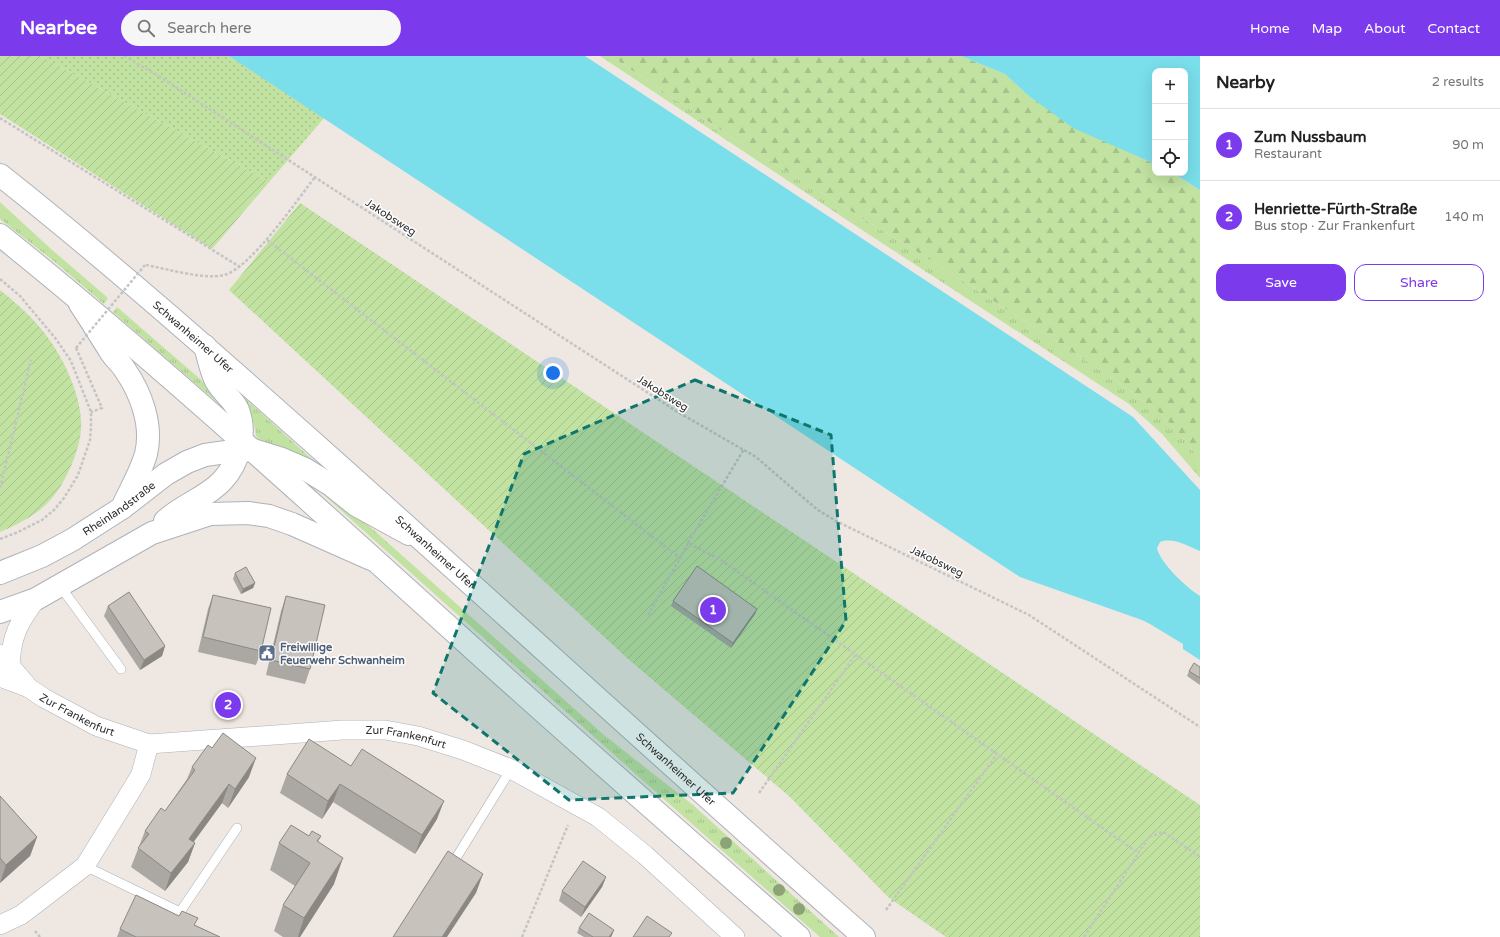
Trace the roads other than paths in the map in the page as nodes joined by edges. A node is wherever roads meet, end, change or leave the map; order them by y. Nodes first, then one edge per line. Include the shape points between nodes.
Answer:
1 (0, 175) edge
2 (0, 235) edge
3 (76, 298) junction
4 (205, 346) junction
5 (244, 447) junction
6 (122, 508) junction
7 (152, 533) junction
8 (428, 544) junction
9 (375, 560) junction
10 (0, 573) edge
11 (60, 586) junction
12 (36, 599) junction
13 (0, 612) edge
14 (3, 666) edge
15 (121, 669) dead end
16 (149, 744) junction
17 (511, 769) junction
18 (237, 828) dead end
19 (453, 863) edge
20 (85, 866) junction
21 (0, 925) edge
22 (731, 936) edge
23 (799, 937) edge
24 (864, 937) edge

1 - 4 main road, Schwanheimer Ufer via 68,228
2 - 3 main road
3 - 5 main road
3 - 6 main road via 134,384 147,420 146,454
4 - 5 main road via 216,381 238,410
4 - 8 main road, Schwanheimer Ufer
5 - 6 main road, Rheinlandstraße via 205,455 187,462 166,474
5 - 7 main road via 222,481 202,497 172,514
5 - 8 main road via 305,469 356,505
5 - 9 main road
6 - 10 main road, Rheinlandstraße via 42,556
7 - 9 main road via 210,514 248,513 269,516 292,524
7 - 11 main road
8 - 24 main road, Schwanheimer Ufer
9 - 23 main road
11 - 12 main road
11 - 15 lane
12 - 13 main road
12 - 14 street, Zur Frankenfurt via 24,615
14 - 16 street, Zur Frankenfurt via 29,688 56,705 96,726
16 - 17 street, Zur Frankenfurt via 343,730 385,730 418,736
16 - 20 street via 141,774
17 - 19 lane
17 - 22 street, Zur Frankenfurt via 598,817 644,855
18 - 20 lane via 180,912
20 - 21 street via 21,915

